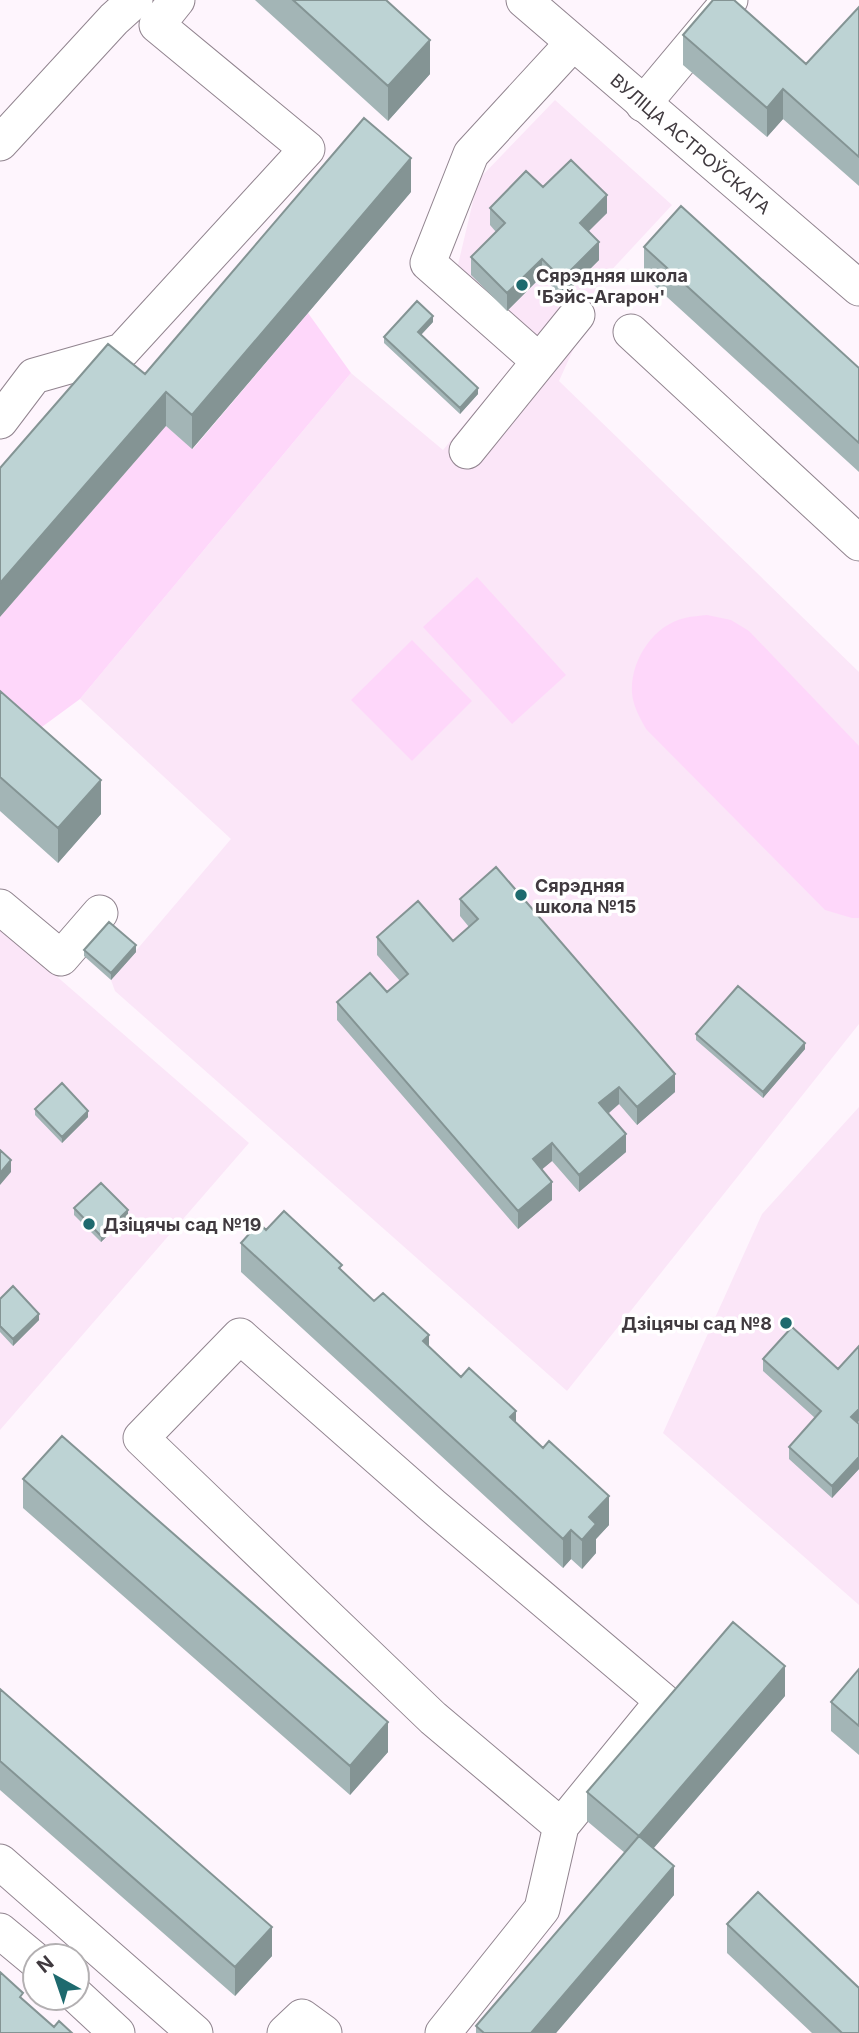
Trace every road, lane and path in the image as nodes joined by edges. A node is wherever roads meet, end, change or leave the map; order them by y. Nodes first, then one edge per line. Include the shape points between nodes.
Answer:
1 (135, 0) edge
2 (177, 0) edge
3 (524, 0) edge
4 (730, 0) edge
5 (573, 43) junction
6 (643, 104) junction
7 (0, 143) edge
8 (859, 288) edge
9 (576, 315) dead end
10 (631, 332) dead end
11 (539, 361) junction
12 (0, 421) edge
13 (467, 451) dead end
14 (859, 543) edge
15 (0, 907) edge
16 (100, 913) dead end
17 (561, 1826) junction
18 (0, 1862) edge
19 (0, 1931) edge
20 (21, 1948) edge
21 (91, 2009) edge
22 (117, 2033) edge
23 (195, 2033) edge
24 (285, 2033) edge
25 (324, 2033) edge
26 (443, 2033) edge

1 - 7 street
2 - 12 street via 157,25 307,149 122,351 34,376
3 - 5 street, ВУЛІЦА АСТРОЎСКАГА
4 - 6 street
5 - 6 street, ВУЛІЦА АСТРОЎСКАГА
5 - 11 street via 471,154 428,263
6 - 8 street, ВУЛІЦА АСТРОЎСКАГА
9 - 11 street
10 - 14 street
11 - 13 street
15 - 16 street via 61,958
17 - 17 street via 663,1701 240,1336 141,1438 433,1718
17 - 26 street via 542,1909
18 - 23 street
19 - 20 street
21 - 22 street
24 - 25 street via 302,2017

